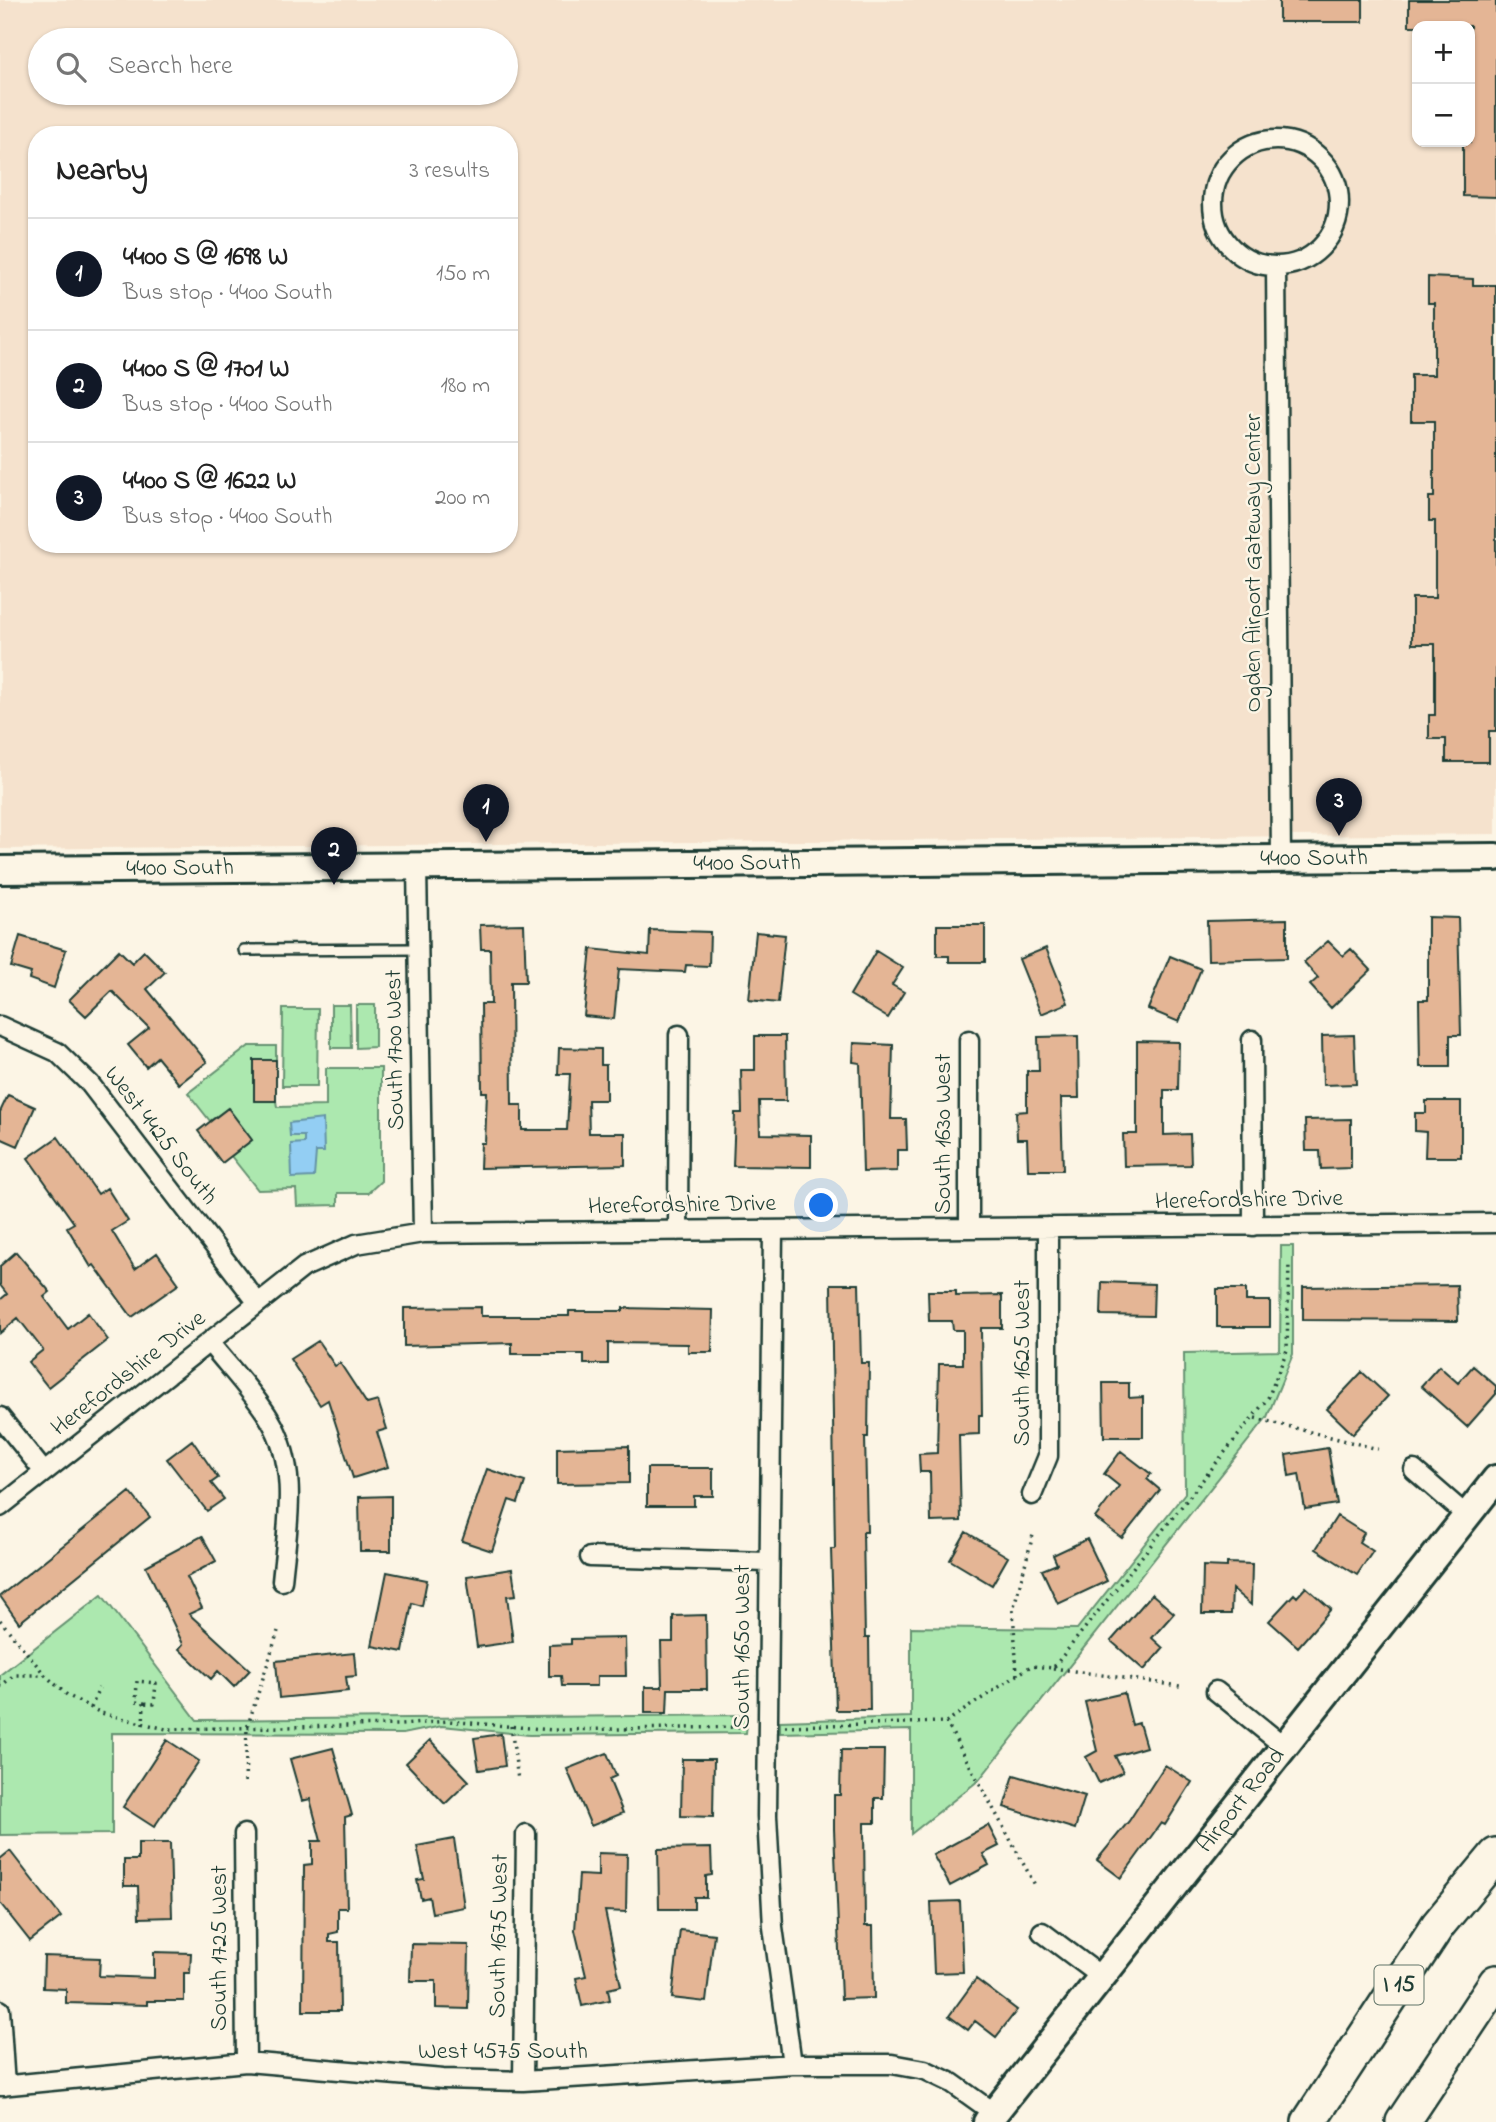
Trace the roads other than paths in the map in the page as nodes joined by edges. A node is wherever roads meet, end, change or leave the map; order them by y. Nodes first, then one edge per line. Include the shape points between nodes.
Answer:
1 (1276, 266) junction
2 (1496, 857) edge
3 (1281, 859) junction
4 (417, 867) junction
5 (0, 870) edge
6 (418, 949) junction
7 (244, 950) dead end
8 (0, 1026) edge
9 (679, 1035) dead end
10 (969, 1040) dead end
11 (1252, 1040) dead end
12 (1496, 1223) edge
13 (1253, 1226) junction
14 (1048, 1227) junction
15 (969, 1228) junction
16 (773, 1230) junction
17 (678, 1231) junction
18 (423, 1233) junction
19 (258, 1303) junction
20 (209, 1342) junction
21 (0, 1417) edge
22 (1414, 1470) dead end
23 (44, 1472) junction
24 (1496, 1479) edge
25 (1032, 1495) dead end
26 (0, 1507) edge
27 (1467, 1516) junction
28 (590, 1558) dead end
29 (768, 1563) junction
30 (282, 1581) dead end
31 (1216, 1691) dead end
32 (1285, 1747) junction
33 (244, 1834) dead end
34 (526, 1834) dead end
35 (1496, 1855) edge
36 (1042, 1932) dead end
37 (1102, 1977) junction
38 (1496, 1982) edge
39 (0, 2010) edge
40 (246, 2062) junction
41 (792, 2064) junction
42 (523, 2081) junction
43 (3, 2086) edge
44 (991, 2117) edge
45 (1309, 2122) edge
46 (1403, 2122) edge

1 - 1 street via 1307,258 1324,244 1338,218 1339,195 1319,156 1297,143 1266,140 1245,147 1219,175 1213,195 1214,217 1235,251 1254,262
1 - 3 street, Ogden Airport Gateway Center
2 - 3 street, 4400 South
3 - 4 street, 4400 South
4 - 5 street, 4400 South
4 - 6 street, South 1700 West
6 - 7 lane
6 - 18 street, South 1700 West
8 - 19 street, West 4425 South via 58,1052 90,1084
9 - 17 street
10 - 15 street, South 1630 West
11 - 13 street
12 - 13 street, Herefordshire Drive
13 - 14 street, Herefordshire Drive
14 - 15 street, Herefordshire Drive
14 - 25 street, South 1625 West via 1048,1456
15 - 16 street, Herefordshire Drive
16 - 17 street, Herefordshire Drive
16 - 29 street, South 1650 West
17 - 18 street, Herefordshire Drive
18 - 19 street, Herefordshire Drive via 356,1244 304,1267
19 - 20 street, Herefordshire Drive
20 - 23 street, Herefordshire Drive
20 - 30 street via 269,1419 285,1454 290,1491
21 - 23 street
22 - 27 street
23 - 26 street, Herefordshire Drive
24 - 27 street, Airport Road
27 - 32 street, Airport Road
28 - 29 street
29 - 41 street, South 1650 West via 767,1816 773,1927
31 - 32 street
32 - 37 street, Airport Road
33 - 40 street, South 1725 West
34 - 42 street, South 1675 West
35 - 45 highway, I 15 via 1438,1925
36 - 37 street
37 - 44 street, Airport Road
38 - 46 highway
39 - 43 street
40 - 42 street, West 4575 South
40 - 43 street, West 4575 South
41 - 42 street, West 4575 South
41 - 44 street, West 4575 South via 892,2064 925,2070 952,2083

